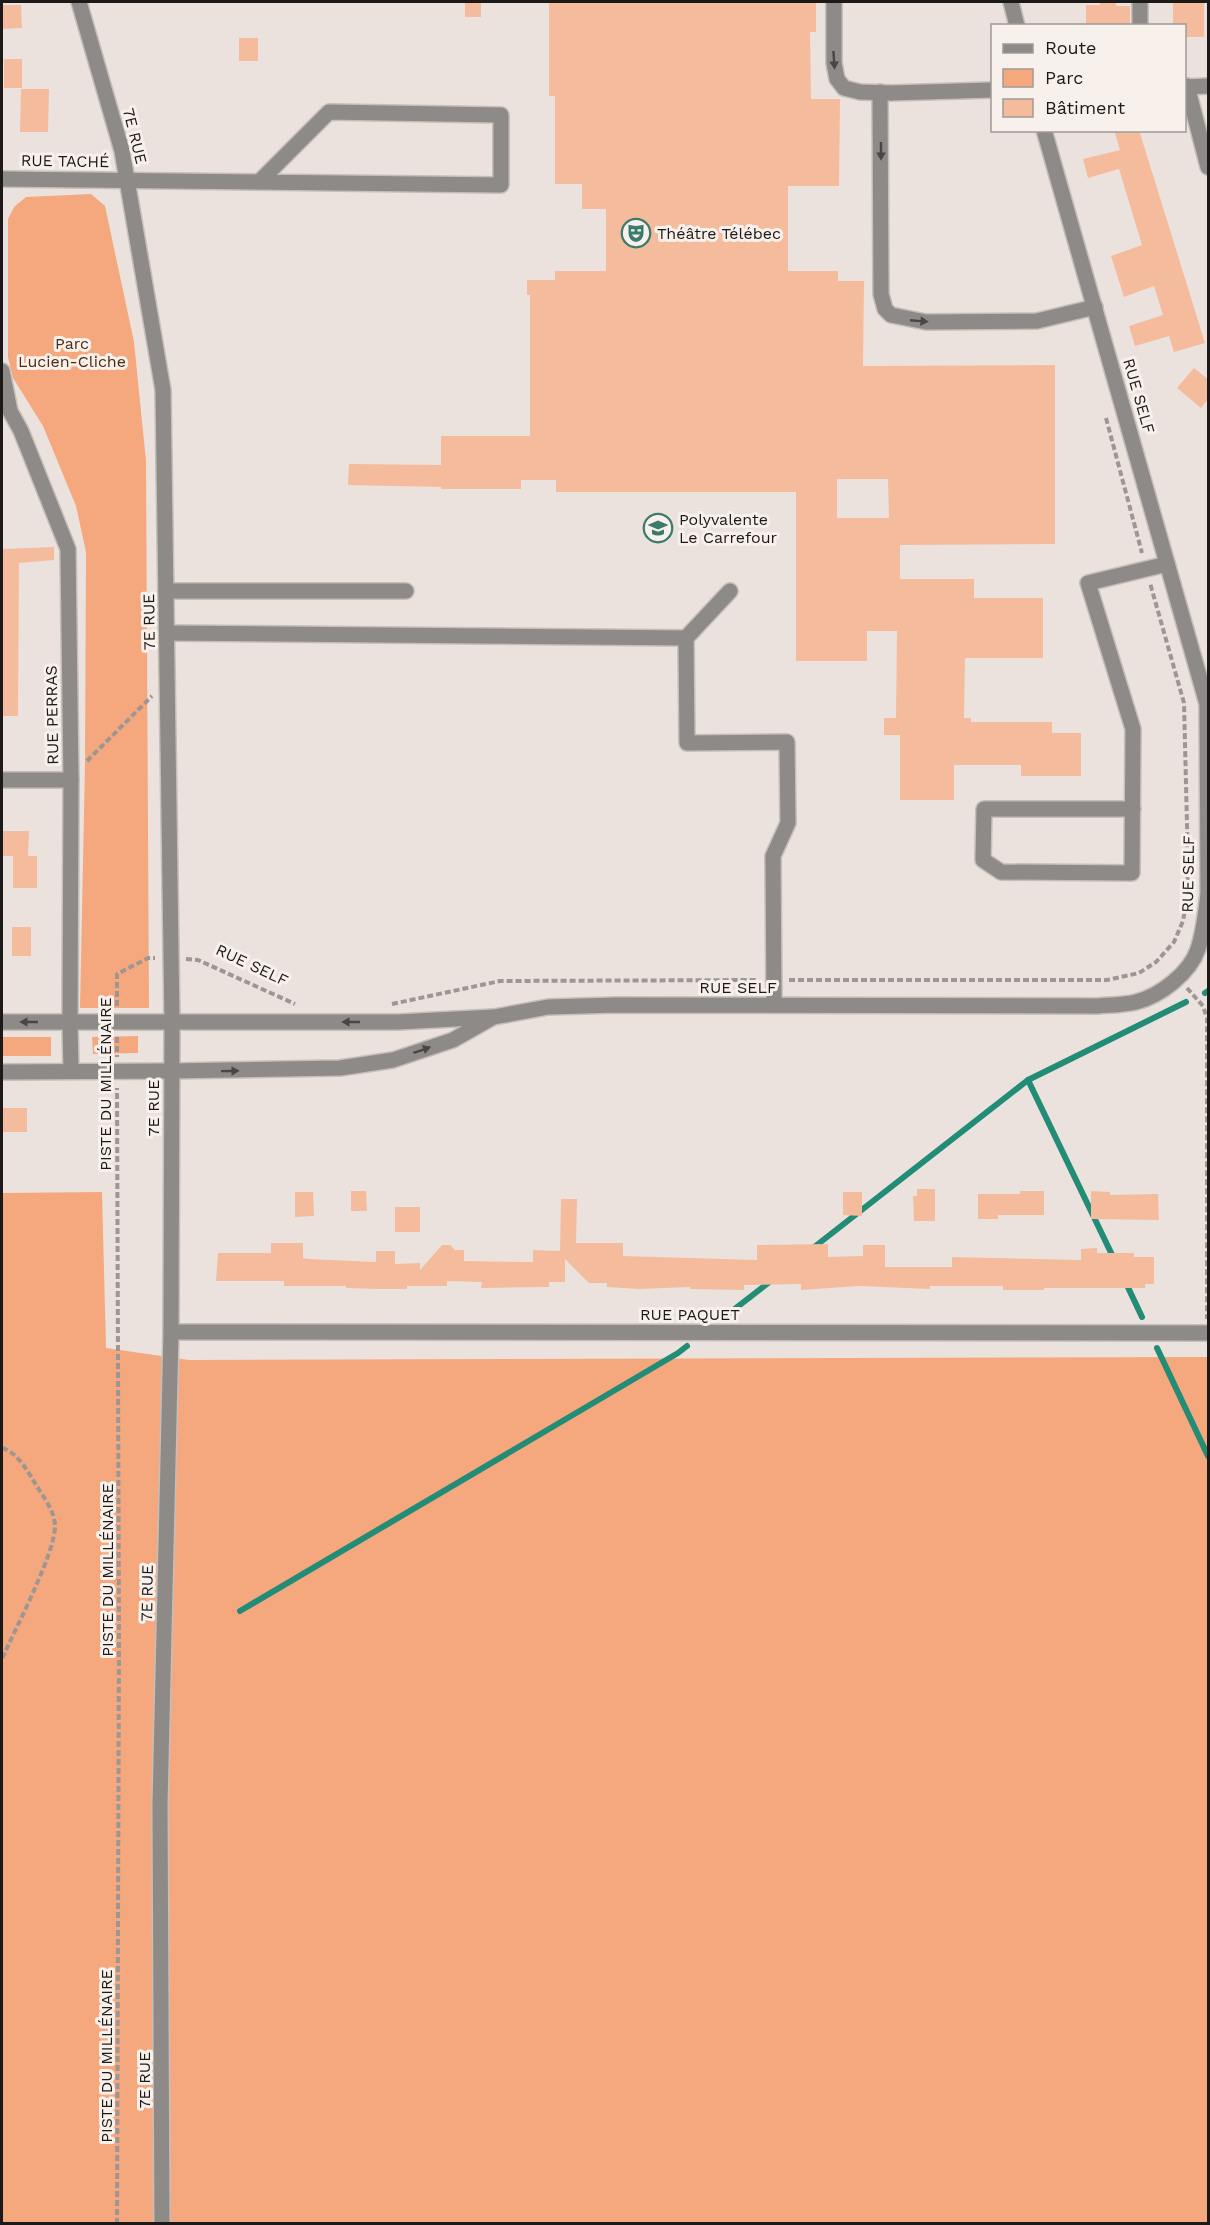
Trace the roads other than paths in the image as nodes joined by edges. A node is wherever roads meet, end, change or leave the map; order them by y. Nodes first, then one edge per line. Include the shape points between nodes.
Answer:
1 (79, 2) edge
2 (834, 2) edge
3 (1011, 2) edge
4 (1140, 2) edge
5 (1016, 24) edge
6 (1140, 24) edge
7 (1209, 86) edge
8 (1186, 87) edge
9 (991, 90) edge
10 (880, 92) junction
11 (1045, 132) edge
12 (1209, 167) edge
13 (2, 178) edge
14 (128, 180) junction
15 (259, 182) junction
16 (1095, 307) junction
17 (2, 371) edge
18 (6, 411) edge
19 (1167, 564) junction
20 (166, 591) junction
21 (406, 591) dead end
22 (730, 591) dead end
23 (167, 633) junction
24 (686, 638) junction
25 (2, 780) edge
26 (71, 780) junction
27 (1133, 808) junction
28 (774, 1005) junction
29 (494, 1017) junction
30 (2, 1022) edge
31 (70, 1022) junction
32 (172, 1022) junction
33 (2, 1071) edge
34 (71, 1071) junction
35 (171, 1071) junction
36 (171, 1332) junction
37 (1208, 1333) edge
38 (162, 2223) edge

1 - 14 street, 7E RUE
2 -> 10 street via 837,79 844,88
3 - 5 street
4 - 6 street
7 - 8 street
8 - 12 street
9 - 10 street
10 -> 16 street via 881,294 885,309 891,315 926,322 1037,321
11 - 16 street, RUE SELF
13 - 14 street, RUE TACHÉ
14 - 15 street, RUE TACHÉ
14 - 20 street, 7E RUE via 164,390
15 - 15 street, RUE TACHÉ via 501,185 501,115 329,112
16 - 19 street, RUE SELF
17 - 18 street, RUE PERRAS
18 - 26 street, RUE PERRAS via 21,431 68,549
19 - 27 street via 1088,583 1133,729
19 - 28 street, RUE SELF via 1207,704 1208,893 1197,952 1179,978 1136,1002 1098,1006
20 - 21 street
20 - 23 street, 7E RUE
22 - 24 street
23 - 24 street
23 - 32 street, 7E RUE
24 - 28 street via 687,743 787,742 788,823 773,856
25 - 26 street
26 - 31 street, RUE PERRAS
27 - 27 street via 984,809 983,860 1001,872 1132,873
28 - 29 street, RUE SELF via 548,1007
29 -> 32 street, RUE SELF via 398,1022
35 -> 29 street, RUE SELF via 340,1068 393,1060 453,1040
31 -> 30 street, RUE SELF
31 - 32 street, RUE SELF
31 - 34 street, RUE PERRAS
32 - 35 street, 7E RUE
33 - 34 street, RUE SELF
34 - 35 street, RUE SELF
35 - 36 street, 7E RUE
36 - 37 street, RUE PAQUET
36 - 38 street, 7E RUE via 160,1804

